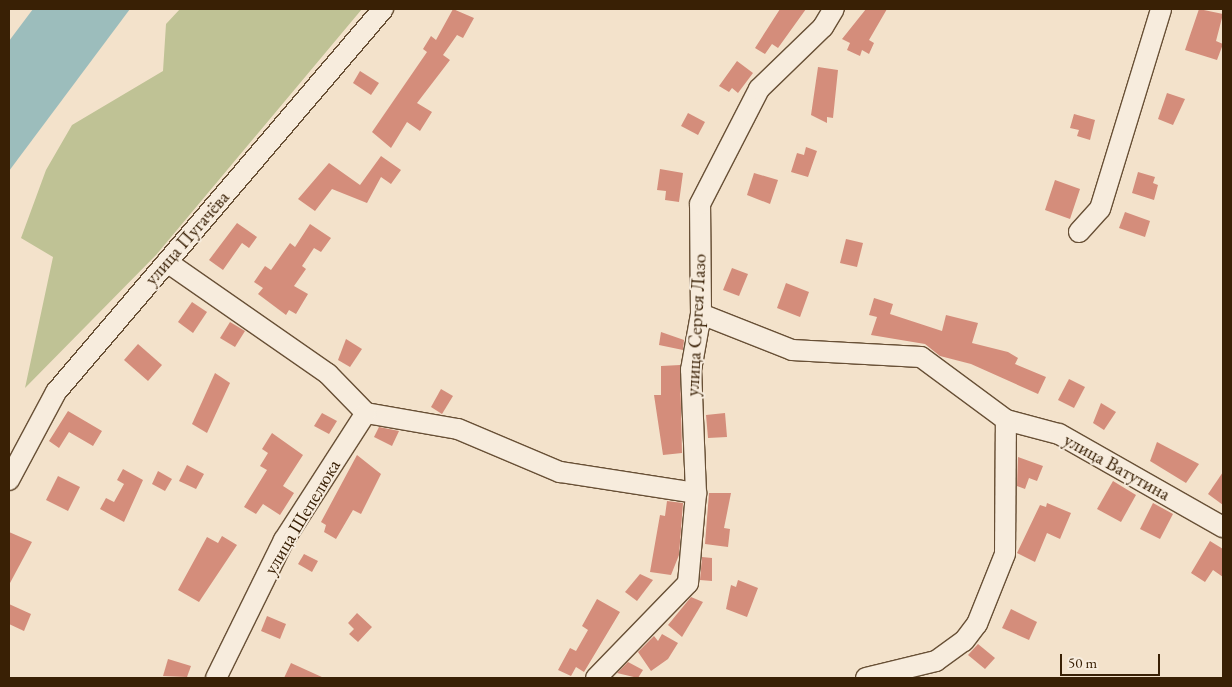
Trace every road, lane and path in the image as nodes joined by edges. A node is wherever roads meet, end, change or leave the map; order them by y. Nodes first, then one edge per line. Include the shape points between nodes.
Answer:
1 (384, 9) edge
2 (834, 9) edge
3 (1161, 9) edge
4 (1079, 232) dead end
5 (167, 262) junction
6 (701, 314) junction
7 (366, 413) junction
8 (1006, 420) junction
9 (9, 480) edge
10 (696, 493) junction
11 (1223, 527) edge
12 (216, 678) edge
13 (596, 678) edge
14 (866, 678) edge

1 - 5 street, улица Пугачёва
2 - 6 street, улица Сергея Лазо via 824,27 759,89 700,204
3 - 4 street via 1100,209
5 - 7 street via 328,374
5 - 9 street, улица Пугачёва via 56,392
6 - 8 street, улица Ватутина via 792,350 921,357
6 - 10 street, улица Сергея Лазо via 691,370
7 - 10 street via 458,429 560,472
7 - 12 street, улица Шепелюка via 284,540
8 - 11 street, улица Ватутина via 1058,434
8 - 14 street via 1005,554 977,624 964,641 936,661
10 - 13 street, улица Сергея Лазо via 688,583

